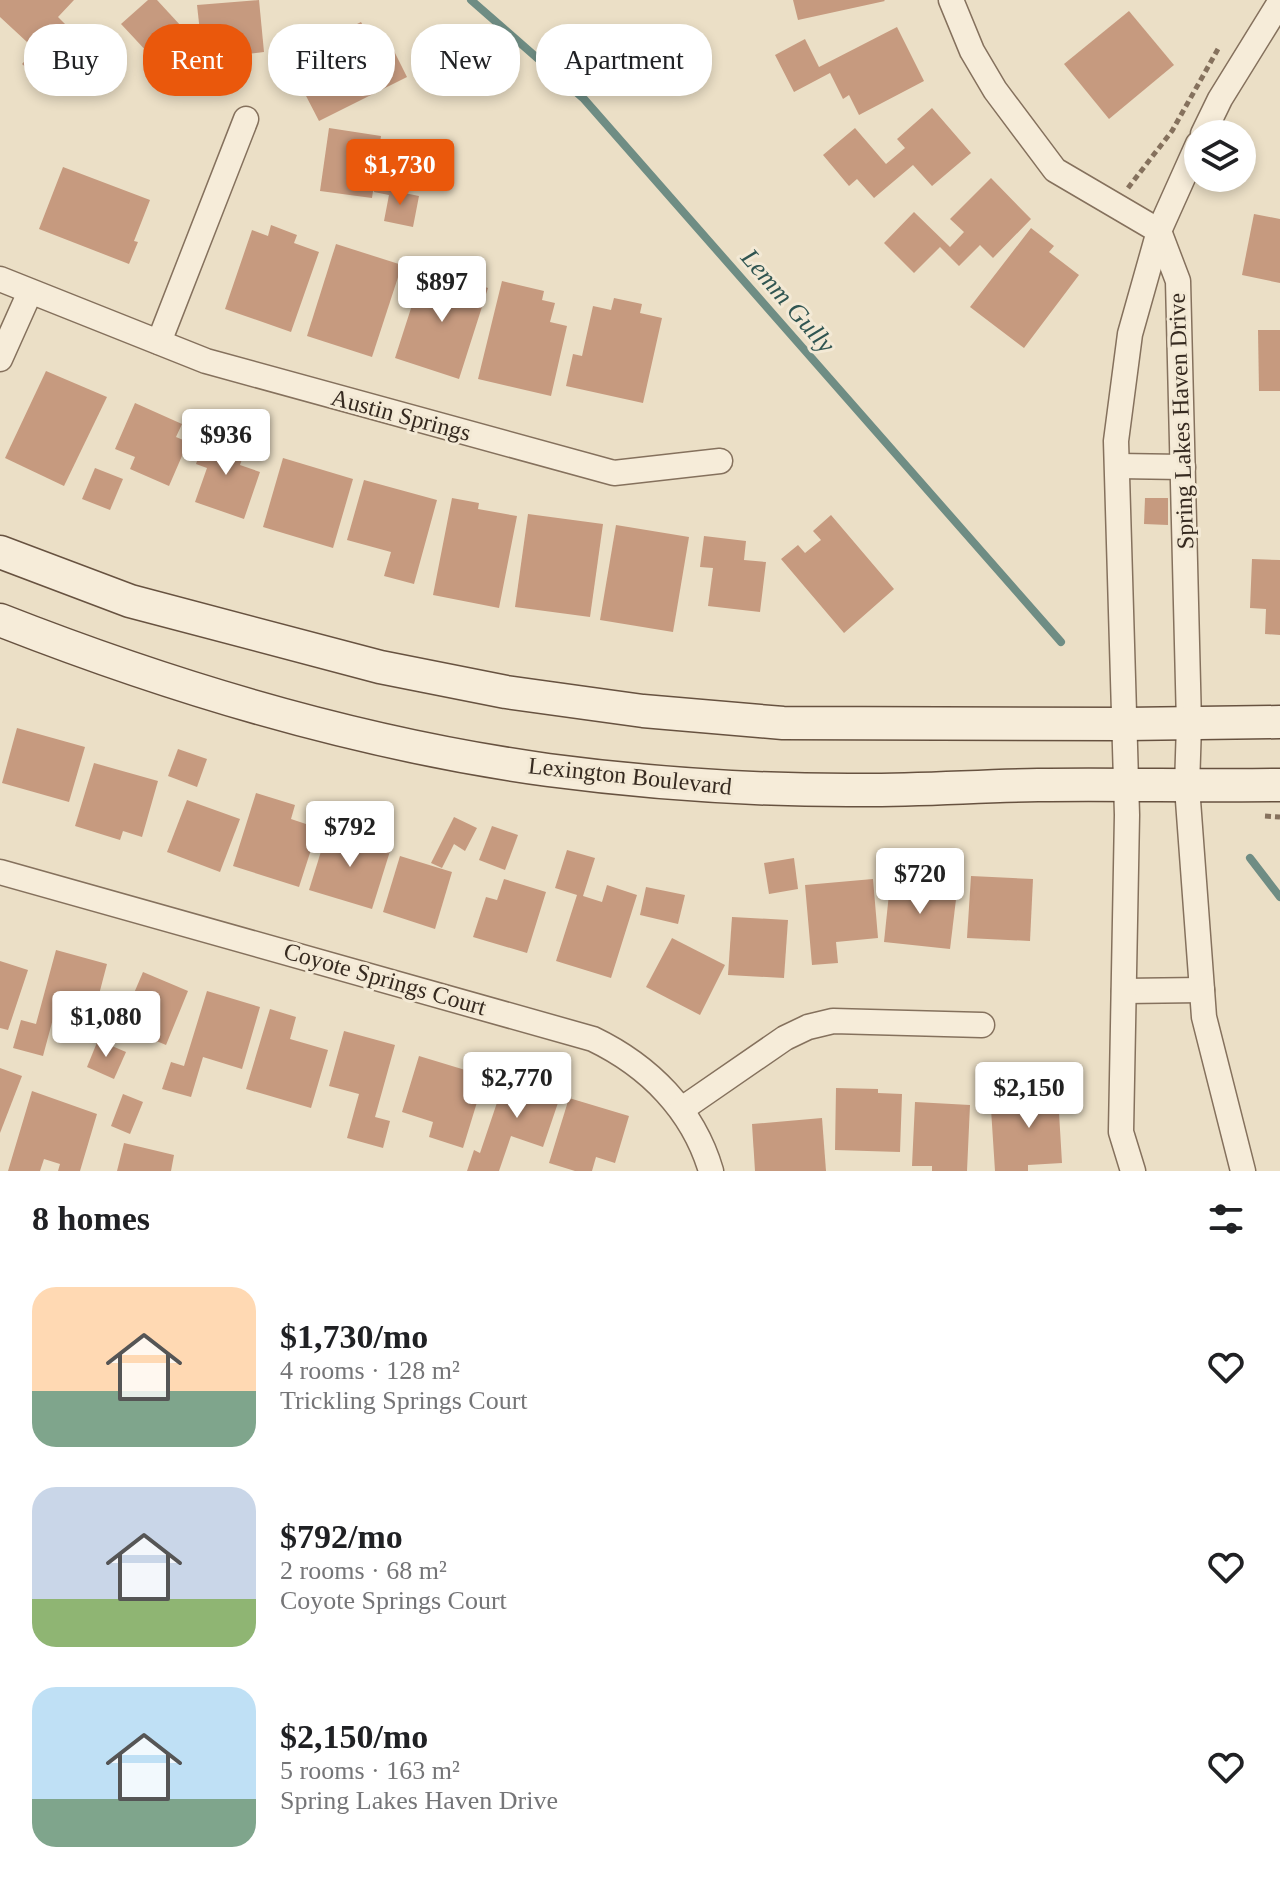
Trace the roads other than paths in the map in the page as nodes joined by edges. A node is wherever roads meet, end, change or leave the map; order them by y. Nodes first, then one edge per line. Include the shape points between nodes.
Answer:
1 (951, 0) edge
2 (1280, 2) edge
3 (246, 119) dead end
4 (1210, 120) edge
5 (1184, 175) edge
6 (1159, 231) junction
7 (0, 279) edge
8 (30, 292) junction
9 (159, 342) junction
10 (0, 359) edge
11 (720, 461) dead end
12 (1118, 466) junction
13 (1183, 467) junction
14 (0, 552) edge
15 (0, 620) edge
16 (1280, 722) edge
17 (1125, 724) junction
18 (1189, 724) junction
19 (1126, 785) junction
20 (1280, 785) edge
21 (1187, 787) junction
22 (0, 872) edge
23 (1202, 990) junction
24 (1124, 991) junction
25 (982, 1025) dead end
26 (682, 1109) junction
27 (711, 1171) edge
28 (1133, 1171) edge
29 (1243, 1171) edge

1 - 6 street via 995,90 1055,170
2 - 4 street
3 - 9 street
5 - 6 street
6 - 12 street, Spring Lakes Haven Drive via 1130,334 1116,441
6 - 13 street, Spring Lakes Haven Drive via 1178,281
7 - 8 street, Austin Springs
8 - 9 street, Austin Springs
8 - 10 street
9 - 11 street, Austin Springs via 206,361 614,473
12 - 13 street
12 - 17 street, Spring Lakes Haven Drive
13 - 18 street, Spring Lakes Haven Drive
14 - 17 main road via 130,601 380,667 506,692 783,723
15 - 19 main road, Lexington Boulevard via 265,710 546,769 805,789
16 - 18 main road
17 - 18 main road
17 - 19 street, Spring Lakes Haven Drive
18 - 21 street, Spring Lakes Haven Drive
19 - 21 main road, Lexington Boulevard
19 - 24 street, Spring Lakes Haven Drive
20 - 21 main road, Lexington Boulevard
21 - 23 street, Spring Lakes Haven Drive
22 - 26 street, Coyote Springs Court via 573,1032 628,1059
23 - 24 street
23 - 29 street, Spring Lakes Haven Drive via 1204,1017
24 - 28 street, Spring Lakes Haven Drive via 1121,1132
25 - 26 street via 833,1021 808,1027
26 - 27 street, Coyote Springs Court

